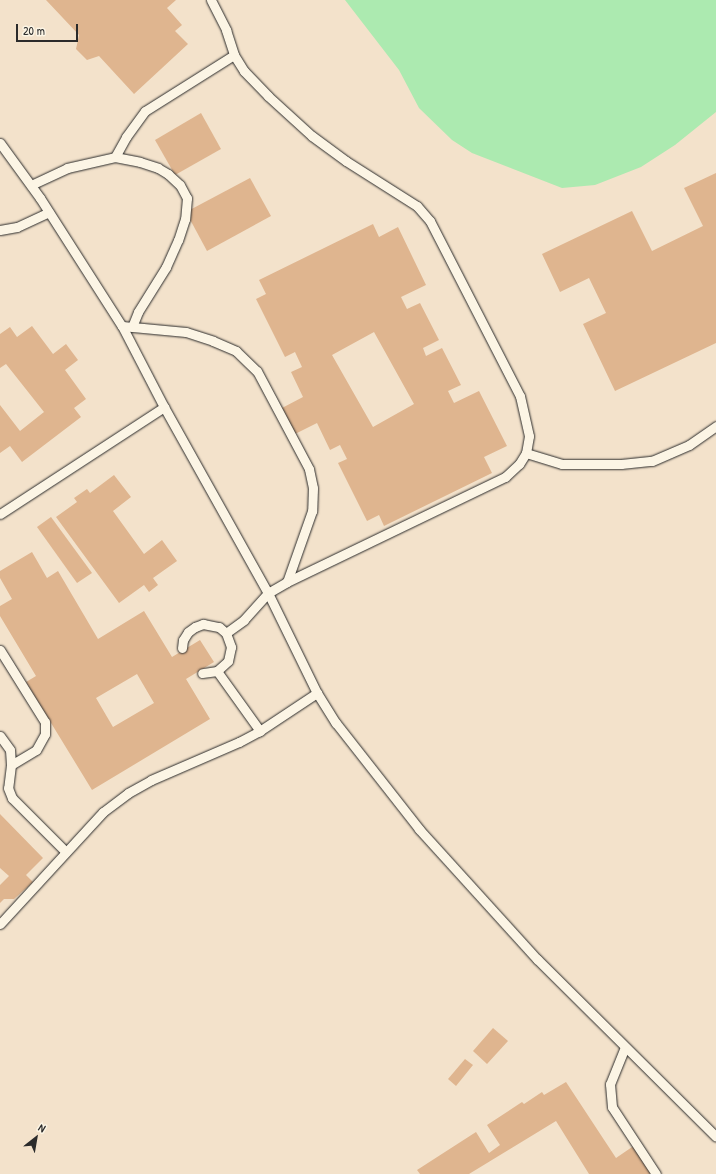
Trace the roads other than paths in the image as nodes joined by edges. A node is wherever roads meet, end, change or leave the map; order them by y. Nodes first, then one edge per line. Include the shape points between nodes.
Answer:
1 (211, 0) edge
2 (234, 55) junction
3 (0, 143) edge
4 (115, 157) junction
5 (31, 185) junction
6 (49, 212) junction
7 (0, 230) edge
8 (127, 326) junction
9 (164, 407) junction
10 (716, 426) edge
11 (526, 453) junction
12 (0, 514) edge
13 (287, 582) junction
14 (268, 593) junction
15 (226, 633) junction
16 (182, 648) dead end
17 (0, 650) edge
18 (217, 671) junction
19 (202, 673) dead end
20 (317, 694) junction
21 (260, 731) junction
22 (0, 736) edge
23 (12, 765) junction
24 (66, 852) junction
25 (0, 924) edge
26 (625, 1047) junction
27 (716, 1137) edge
28 (656, 1174) edge

1 - 2 lane via 226,30
2 - 4 lane via 144,111
2 - 11 lane via 244,71 263,91 312,136 417,206 430,221 520,396 529,436
3 - 5 lane
4 - 5 lane via 67,168
4 - 8 lane via 158,168 180,185 187,198 185,219 166,267
5 - 6 lane
6 - 7 lane via 18,227
6 - 8 lane
8 - 9 lane
8 - 13 lane via 186,332 213,341 236,351 257,371 309,469 313,488 312,511
9 - 12 lane
9 - 14 lane
10 - 11 lane via 690,445 652,461 562,464
11 - 13 lane via 505,477
13 - 14 lane
14 - 15 lane via 244,620
14 - 20 lane
15 - 16 lane via 219,627 202,624 188,632
15 - 18 lane via 230,640 231,654 228,661
17 - 23 lane via 45,722 45,734 36,750
18 - 19 lane
18 - 21 lane
20 - 21 lane
20 - 26 lane via 336,723 419,829 537,959
21 - 24 lane via 150,780 128,793 103,812
22 - 23 lane via 10,750
23 - 24 lane via 8,788 12,798
24 - 25 lane
26 - 27 lane
26 - 28 lane via 610,1084 612,1107

